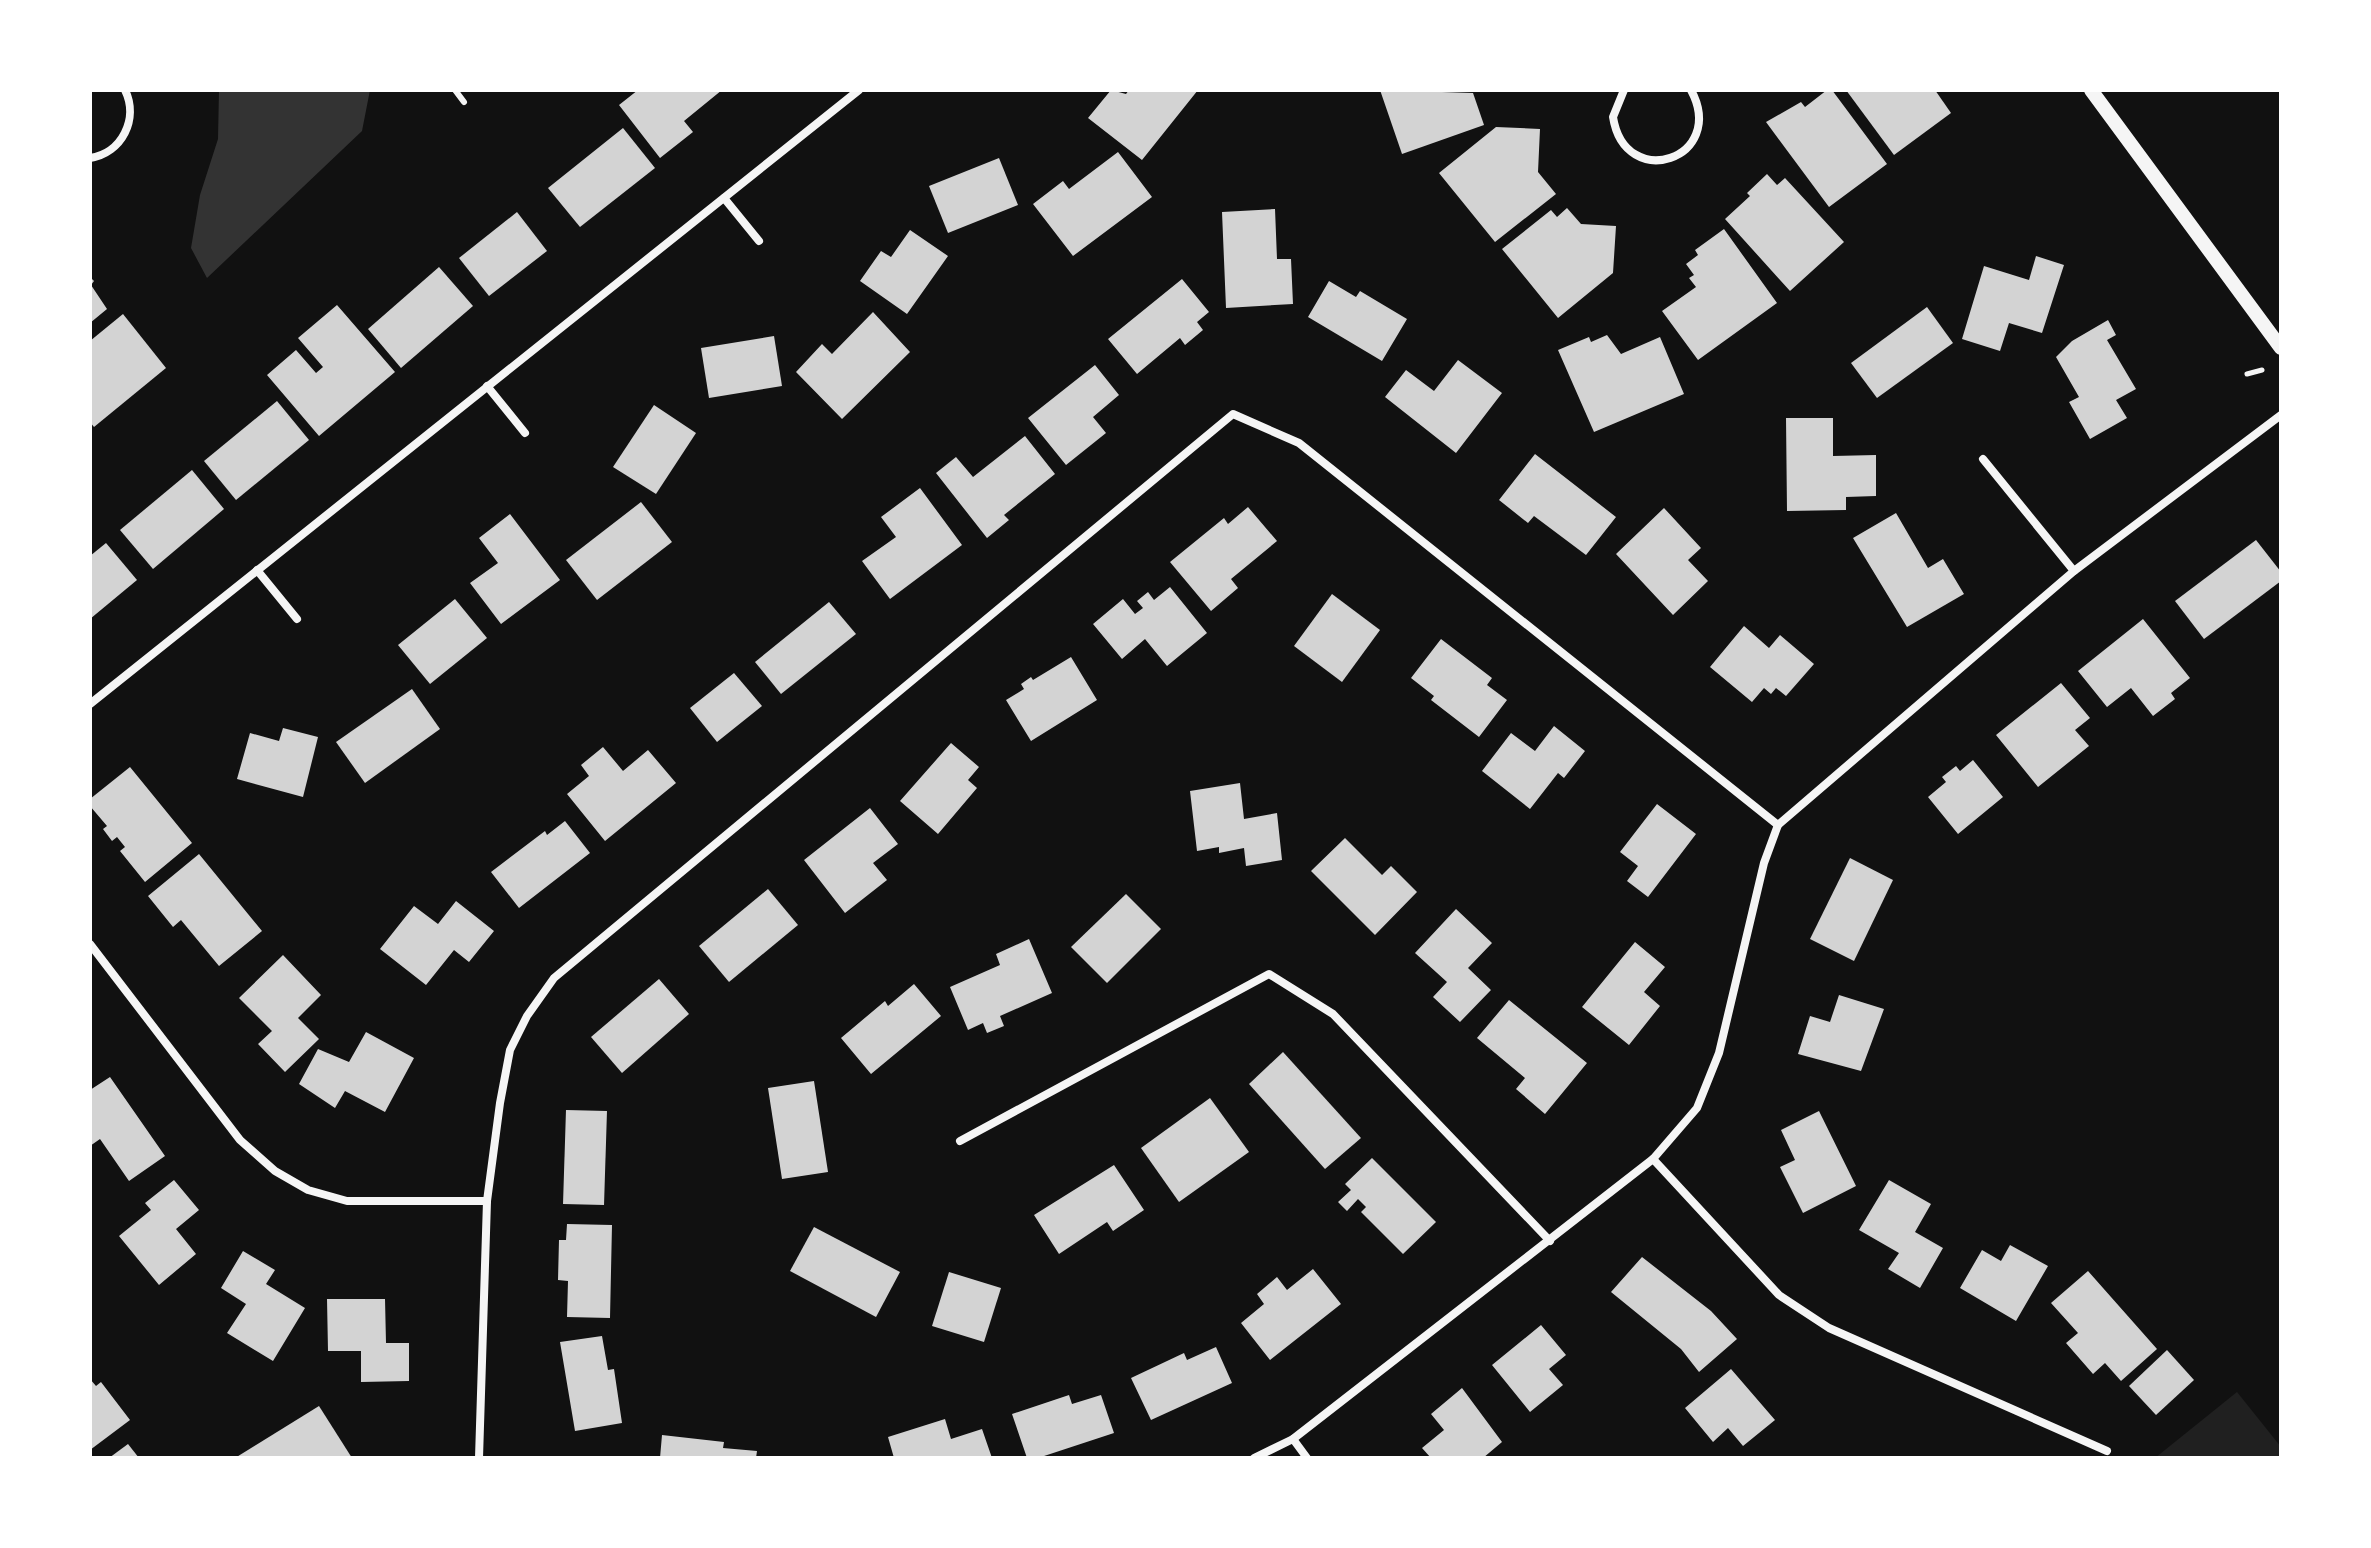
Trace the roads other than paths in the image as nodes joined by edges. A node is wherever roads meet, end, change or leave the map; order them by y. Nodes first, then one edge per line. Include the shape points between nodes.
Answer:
1 (125, 90) edge
2 (455, 90) edge
3 (859, 90) edge
4 (1624, 90) edge
5 (1691, 90) edge
6 (2091, 90) edge
7 (464, 102) dead end
8 (90, 158) edge
9 (724, 198) junction
10 (759, 241) dead end
11 (2281, 348) edge
12 (487, 386) junction
13 (2281, 415) edge
14 (525, 433) dead end
15 (1983, 459) dead end
16 (257, 570) junction
17 (2074, 571) junction
18 (297, 619) dead end
19 (90, 704) edge
20 (1778, 825) junction
21 (90, 944) edge
22 (960, 1141) dead end
23 (1653, 1159) junction
24 (487, 1201) junction
25 (1550, 1241) junction
26 (1293, 1439) junction
27 (2107, 1451) dead end
28 (479, 1458) edge
29 (1254, 1458) edge
30 (1307, 1458) edge

1 - 8 street via 131,109 123,138
2 - 7 lane
3 - 9 street
4 - 5 street via 1613,117 1623,145 1635,155 1664,161 1690,146 1697,133 1698,103
6 - 11 street
9 - 10 street
9 - 12 street
12 - 14 street
12 - 16 street
13 - 17 street
15 - 17 street
16 - 18 street
16 - 19 street
17 - 20 street
20 - 23 street via 1764,863 1719,1053 1697,1108
20 - 24 street via 1299,443 1233,414 554,978 510,1050
21 - 24 street via 240,1140 275,1171 308,1190 347,1201
22 - 25 street via 1269,974 1333,1014
23 - 25 street
23 - 27 street via 1779,1295 1829,1328
24 - 28 street
25 - 26 street
26 - 29 street
26 - 30 street

